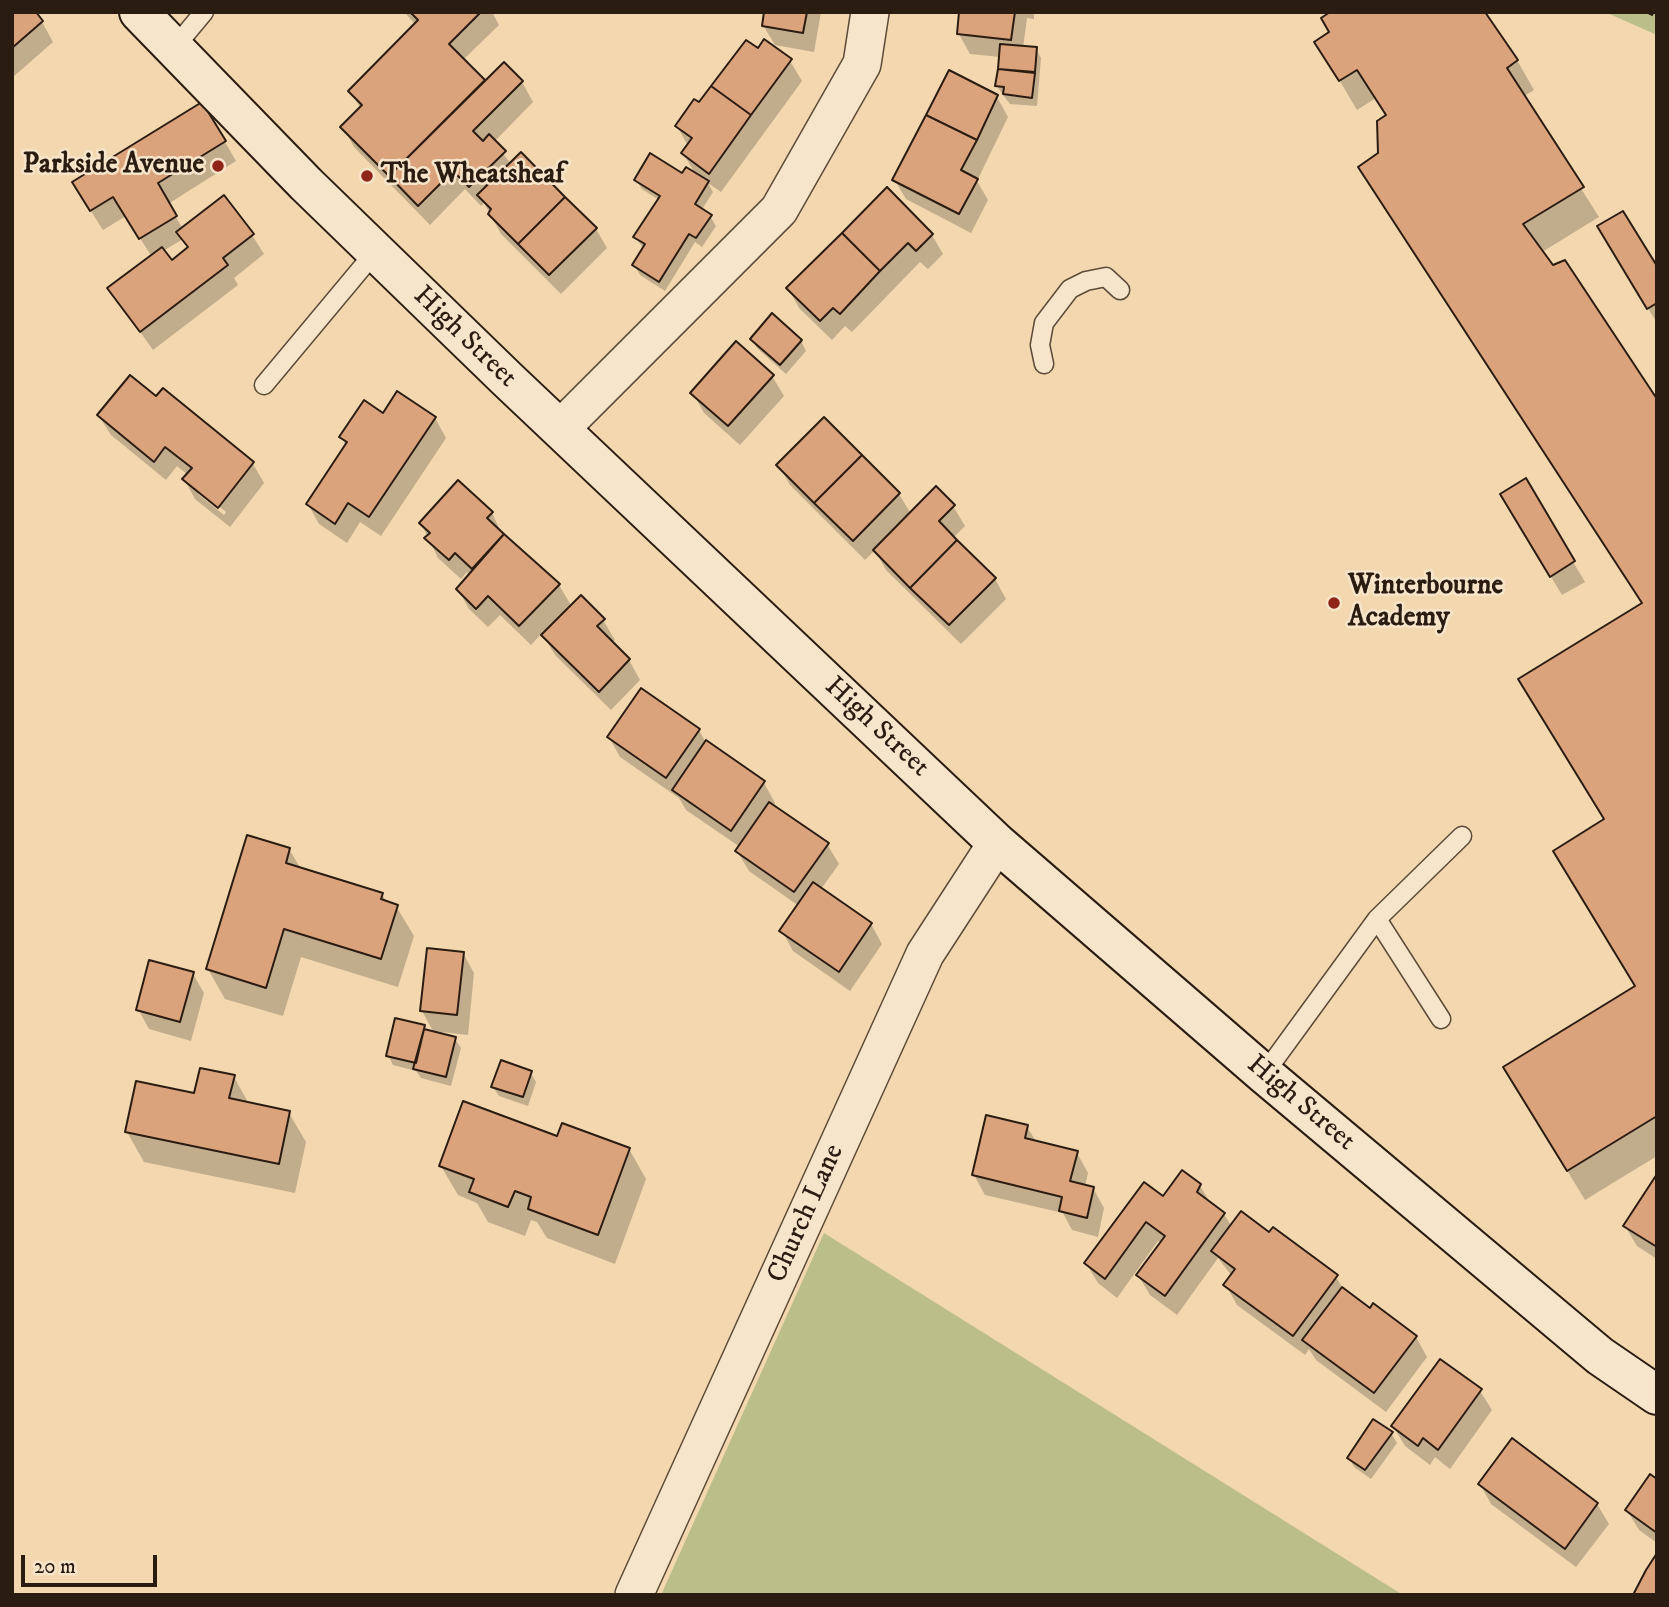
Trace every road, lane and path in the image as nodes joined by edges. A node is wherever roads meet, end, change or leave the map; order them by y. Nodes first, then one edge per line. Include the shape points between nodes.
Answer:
1 (139, 12) edge
2 (204, 12) edge
3 (870, 12) edge
4 (1649, 12) edge
5 (1657, 16) edge
6 (174, 48) junction
7 (375, 252) junction
8 (1120, 290) dead end
9 (1044, 364) dead end
10 (264, 385) dead end
11 (560, 429) junction
12 (1462, 836) dead end
13 (997, 843) junction
14 (1377, 919) junction
15 (1441, 1019) dead end
16 (1264, 1074) junction
17 (1657, 1395) edge
18 (635, 1595) edge

1 - 6 main road, High Street
2 - 6 lane
3 - 11 street via 862,64 779,210
4 - 5 path
6 - 7 main road, High Street
7 - 10 lane
7 - 11 main road, High Street
8 - 9 lane via 1106,277 1070,289 1044,323 1040,345
11 - 13 main road, High Street
12 - 14 lane
13 - 16 main road, High Street
13 - 18 street, Church Lane via 925,954
14 - 15 lane
14 - 16 lane
16 - 17 main road, High Street via 1600,1356

